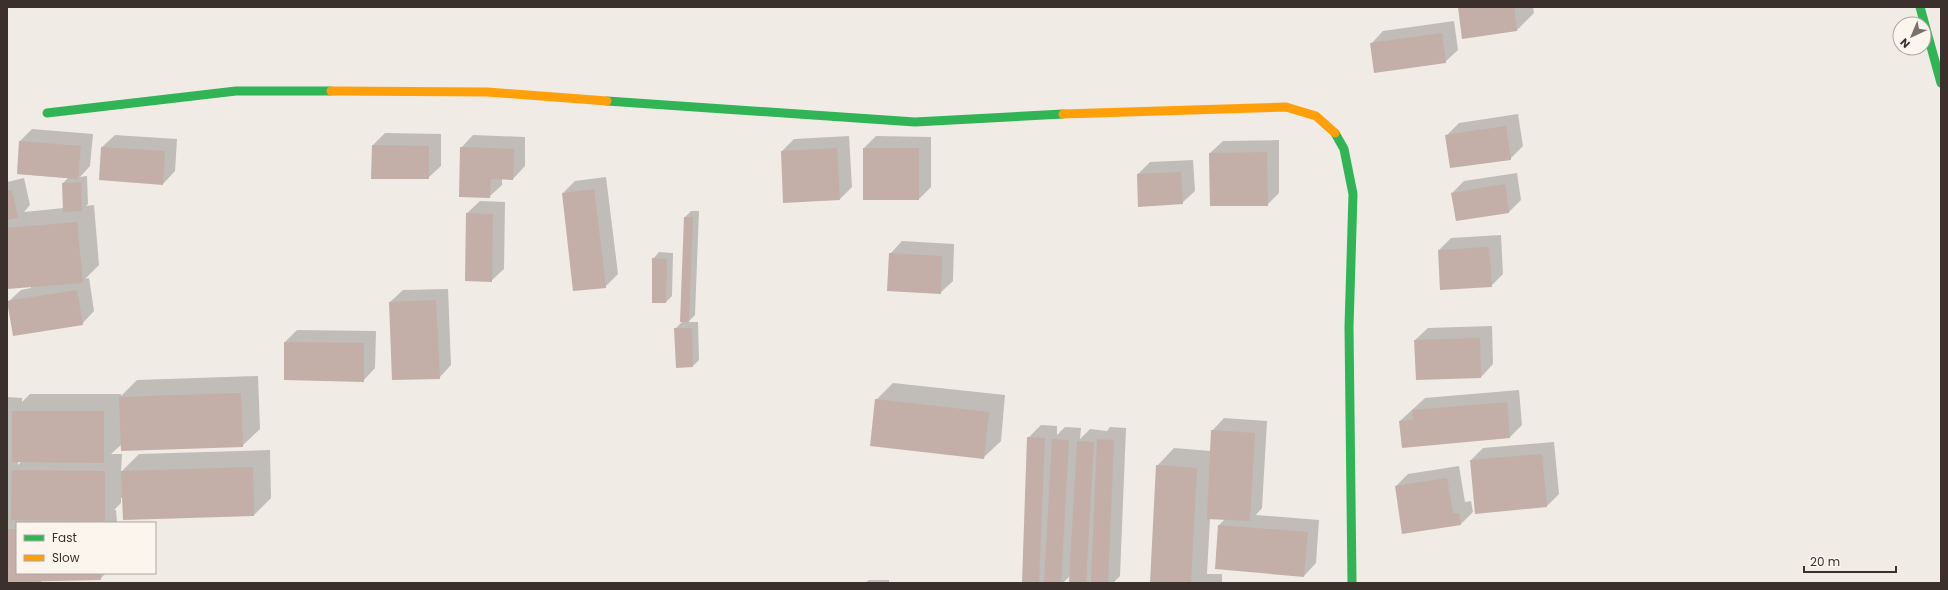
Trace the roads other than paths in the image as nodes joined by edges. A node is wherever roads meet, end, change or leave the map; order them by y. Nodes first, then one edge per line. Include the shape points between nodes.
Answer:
1 (1920, 7) edge
2 (1941, 83) edge
3 (47, 113) dead end
4 (1352, 583) edge

1 - 2 street
3 - 4 street via 243,91 487,92 915,122 1124,111 1286,107 1316,116 1333,130 1344,148 1353,194 1349,327

